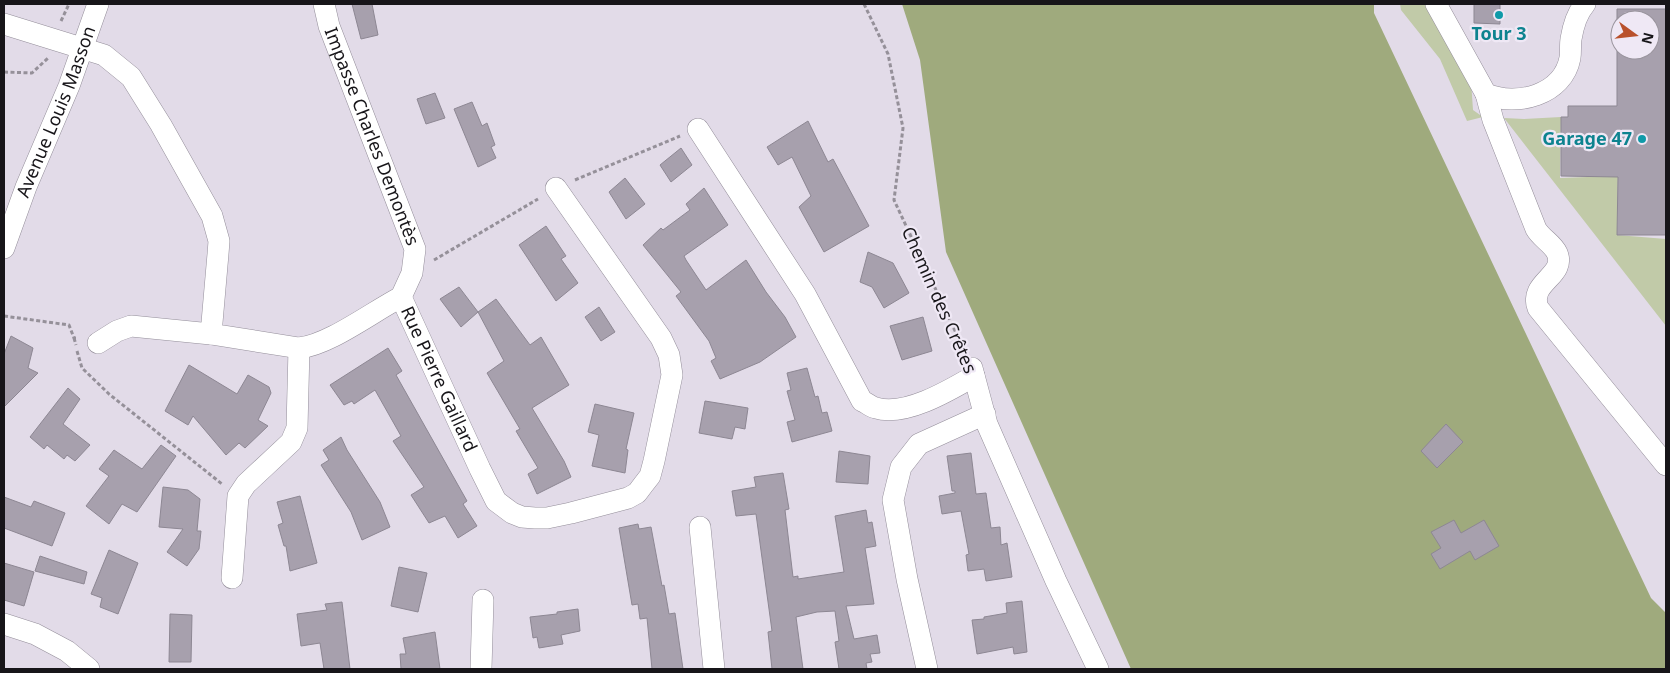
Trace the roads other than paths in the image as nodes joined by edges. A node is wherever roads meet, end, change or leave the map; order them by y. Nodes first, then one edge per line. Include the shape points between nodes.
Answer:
1 (98, 4) edge
2 (324, 4) edge
3 (1436, 4) edge
4 (1585, 4) edge
5 (4, 24) edge
6 (83, 50) junction
7 (1486, 94) junction
8 (698, 129) dead end
9 (556, 188) dead end
10 (4, 248) edge
11 (401, 297) junction
12 (211, 334) junction
13 (98, 343) road end
14 (299, 348) junction
15 (984, 414) junction
16 (1666, 465) edge
17 (700, 527) dead end
18 (232, 578) dead end
19 (483, 600) dead end
20 (4, 624) edge
21 (89, 669) edge
22 (481, 669) edge
23 (714, 669) edge
24 (927, 669) edge
25 (1098, 669) edge

1 - 6 street, Avenue Louis Masson
2 - 11 street, Impasse Charles Demontès via 329,26 415,249 412,273
3 - 7 street
4 - 7 street via 1575,21 1570,58 1558,81 1546,91 1524,99 1496,98
5 - 6 street
6 - 10 street, Avenue Louis Masson
6 - 12 street via 104,55 131,77 212,216 219,241
7 - 16 street via 1536,229 1558,255 1556,268 1536,294 1538,308
8 - 15 street, Chemin des Crêtes via 809,300 862,400 880,410 903,408 937,397 974,372
9 - 11 street, Rue Pierre Gaillard via 653,326 669,355 672,375 654,461 650,476 637,493 547,518 522,517 504,508 496,501 480,469
11 - 14 street, Rue Pierre Gaillard via 328,339
12 - 13 street, Rue Pierre Gaillard via 131,326
12 - 14 street, Rue Pierre Gaillard
14 - 18 street via 297,428 291,442 246,484 238,496
15 - 24 street via 919,444 901,467 893,500
15 - 25 street, Chemin des Crêtes
17 - 23 street
19 - 22 street
20 - 21 street via 51,642

